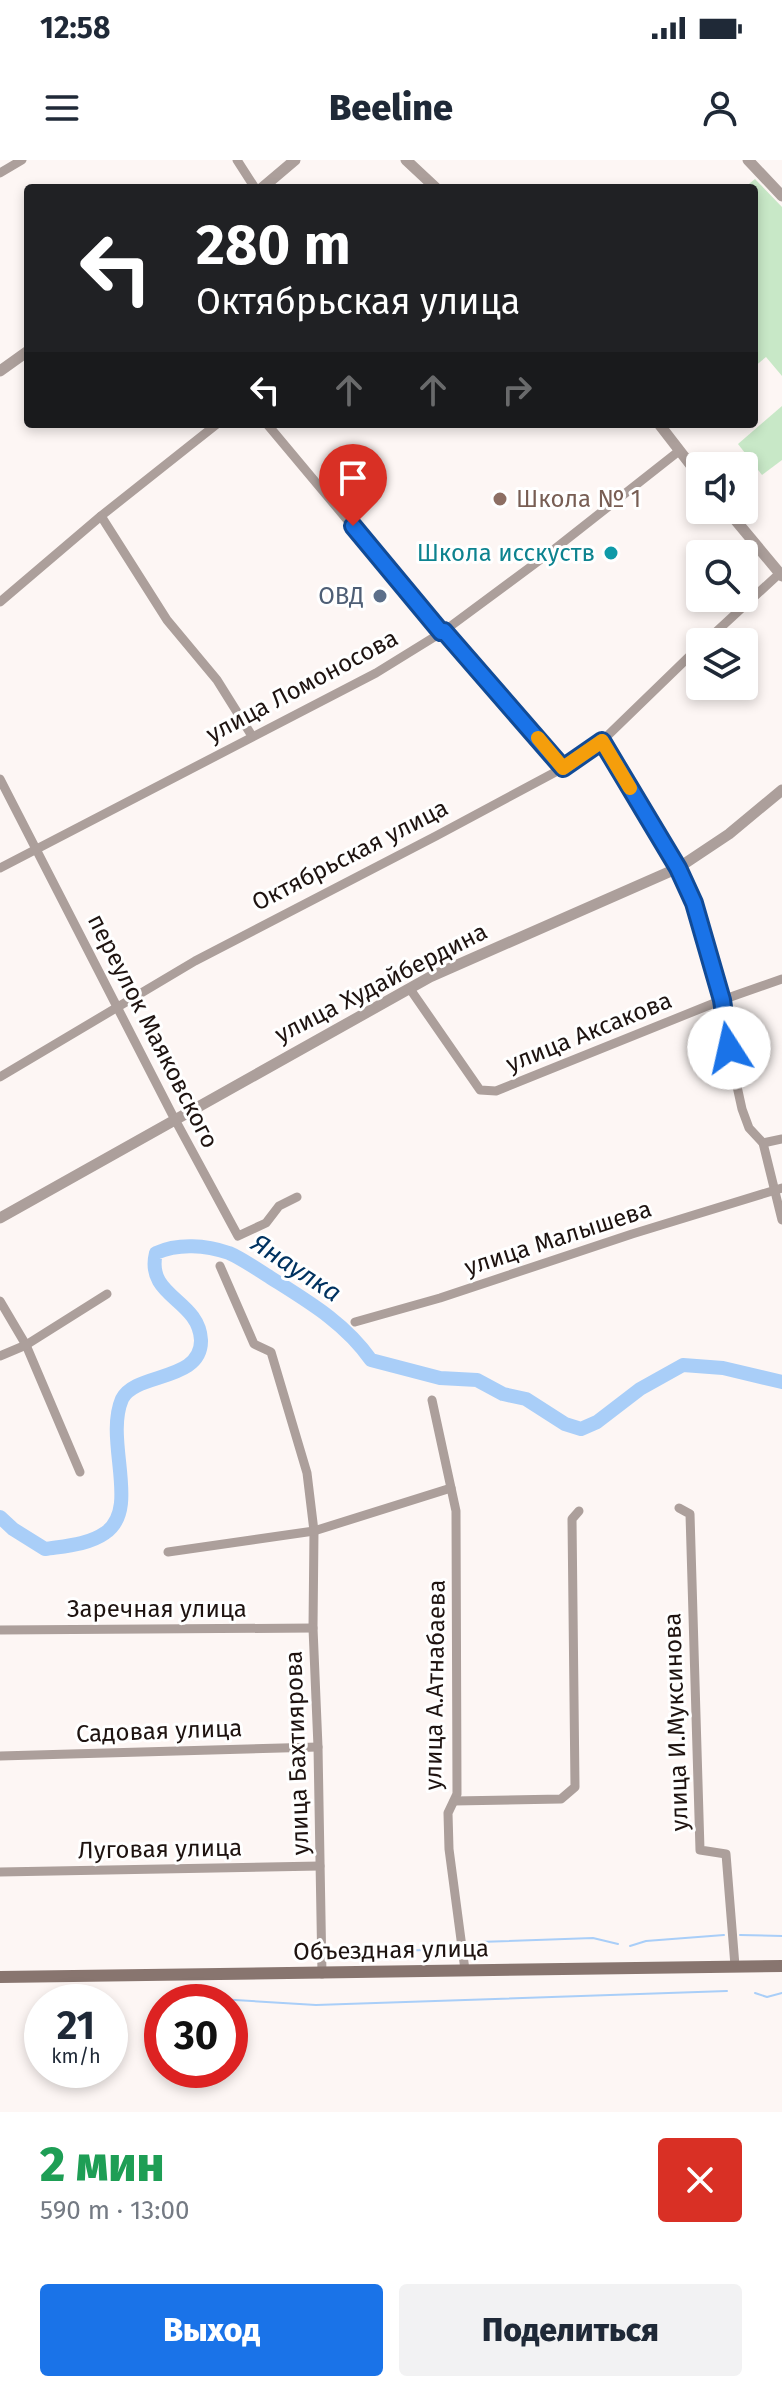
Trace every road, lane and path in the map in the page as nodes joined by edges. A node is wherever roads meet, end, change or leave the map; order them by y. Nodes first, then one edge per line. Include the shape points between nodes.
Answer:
1 (22, 160) edge
2 (237, 160) edge
3 (295, 160) edge
4 (406, 160) edge
5 (748, 160) edge
6 (0, 173) edge
7 (252, 184) edge
8 (267, 184) edge
9 (432, 184) edge
10 (782, 196) edge
11 (24, 354) edge
12 (0, 371) edge
13 (212, 428) edge
14 (270, 428) edge
15 (662, 428) edge
16 (679, 451) junction
17 (686, 460) edge
18 (101, 516) junction
19 (739, 524) edge
20 (781, 574) edge
21 (0, 602) edge
22 (721, 628) edge
23 (443, 632) junction
24 (686, 660) edge
25 (252, 736) junction
26 (602, 741) junction
27 (563, 768) junction
28 (0, 779) edge
29 (782, 790) edge
30 (38, 850) junction
31 (0, 868) edge
32 (678, 868) junction
33 (782, 979) edge
34 (410, 989) junction
35 (722, 1000) junction
36 (118, 1006) junction
37 (0, 1077) edge
38 (175, 1120) junction
39 (782, 1139) edge
40 (763, 1143) junction
41 (778, 1189) edge
42 (297, 1197) dead end
43 (0, 1218) edge
44 (782, 1220) edge
45 (220, 1266) dead end
46 (107, 1294) dead end
47 (0, 1301) edge
48 (355, 1322) dead end
49 (26, 1345) junction
50 (0, 1356) edge
51 (432, 1400) dead end
52 (80, 1472) dead end
53 (451, 1488) junction
54 (679, 1508) dead end
55 (579, 1511) dead end
56 (314, 1531) junction
57 (168, 1552) dead end
58 (313, 1628) junction
59 (0, 1630) edge
60 (318, 1747) junction
61 (0, 1756) edge
62 (454, 1801) junction
63 (320, 1866) junction
64 (0, 1872) edge
65 (735, 1966) junction
66 (782, 1966) edge
67 (465, 1970) junction
68 (322, 1974) junction
69 (0, 1977) edge

1 - 6 street
2 - 7 street
3 - 8 street
4 - 9 street
5 - 10 street
11 - 12 street
13 - 18 street
14 - 23 street
15 - 16 street
16 - 17 street
16 - 23 street, улица Ломоносова
18 - 21 street
18 - 25 street via 167,620 217,680
19 - 20 street
20 - 22 street
23 - 25 street, улица Ломоносова
23 - 27 street
24 - 26 street, Октябрьская улица
25 - 30 street, улица Ломоносова
26 - 27 street, Октябрьская улица
26 - 32 street
27 - 36 street, Октябрьская улица
28 - 30 street, переулок Маяковского
29 - 32 street, улица Худайбердина
30 - 31 street, улица Ломоносова
30 - 36 street, переулок Маяковского
32 - 34 street, улица Худайбердина
32 - 35 street via 694,903
33 - 35 street, улица Аксакова
34 - 35 street, улица Аксакова via 480,1090 496,1091
34 - 38 street, улица Худайбердина
35 - 40 street via 742,1109 749,1128
36 - 37 street, Октябрьская улица
36 - 38 street, переулок Маяковского
38 - 42 street, переулок Маяковского via 238,1236 266,1223 279,1206
38 - 43 street, улица Худайбердина
39 - 40 street
40 - 41 street
41 - 44 street
41 - 48 street, улица Малышева
45 - 56 street, улица Бахтиярова via 254,1344 271,1352 307,1473
46 - 49 street
47 - 49 street
49 - 50 street
49 - 52 street
51 - 53 street, улица А.Атнабаева
53 - 56 street
53 - 62 street, улица А.Атнабаева via 456,1511
54 - 65 street, улица И.Муксинова via 690,1514 700,1850 726,1854
55 - 62 street via 572,1519 575,1787 561,1799
56 - 57 street
56 - 58 street, улица Бахтиярова
58 - 59 street, Заречная улица
58 - 60 street, улица Бахтиярова
60 - 61 street, Садовая улица
60 - 63 street, улица Бахтиярова
62 - 67 street, улица А.Атнабаева via 448,1813 449,1849
63 - 64 street, Луговая улица
63 - 68 street, улица Бахтиярова
65 - 66 main road, Объездная улица
65 - 67 main road, Объездная улица
67 - 68 main road, Объездная улица
68 - 69 main road, Объездная улица

